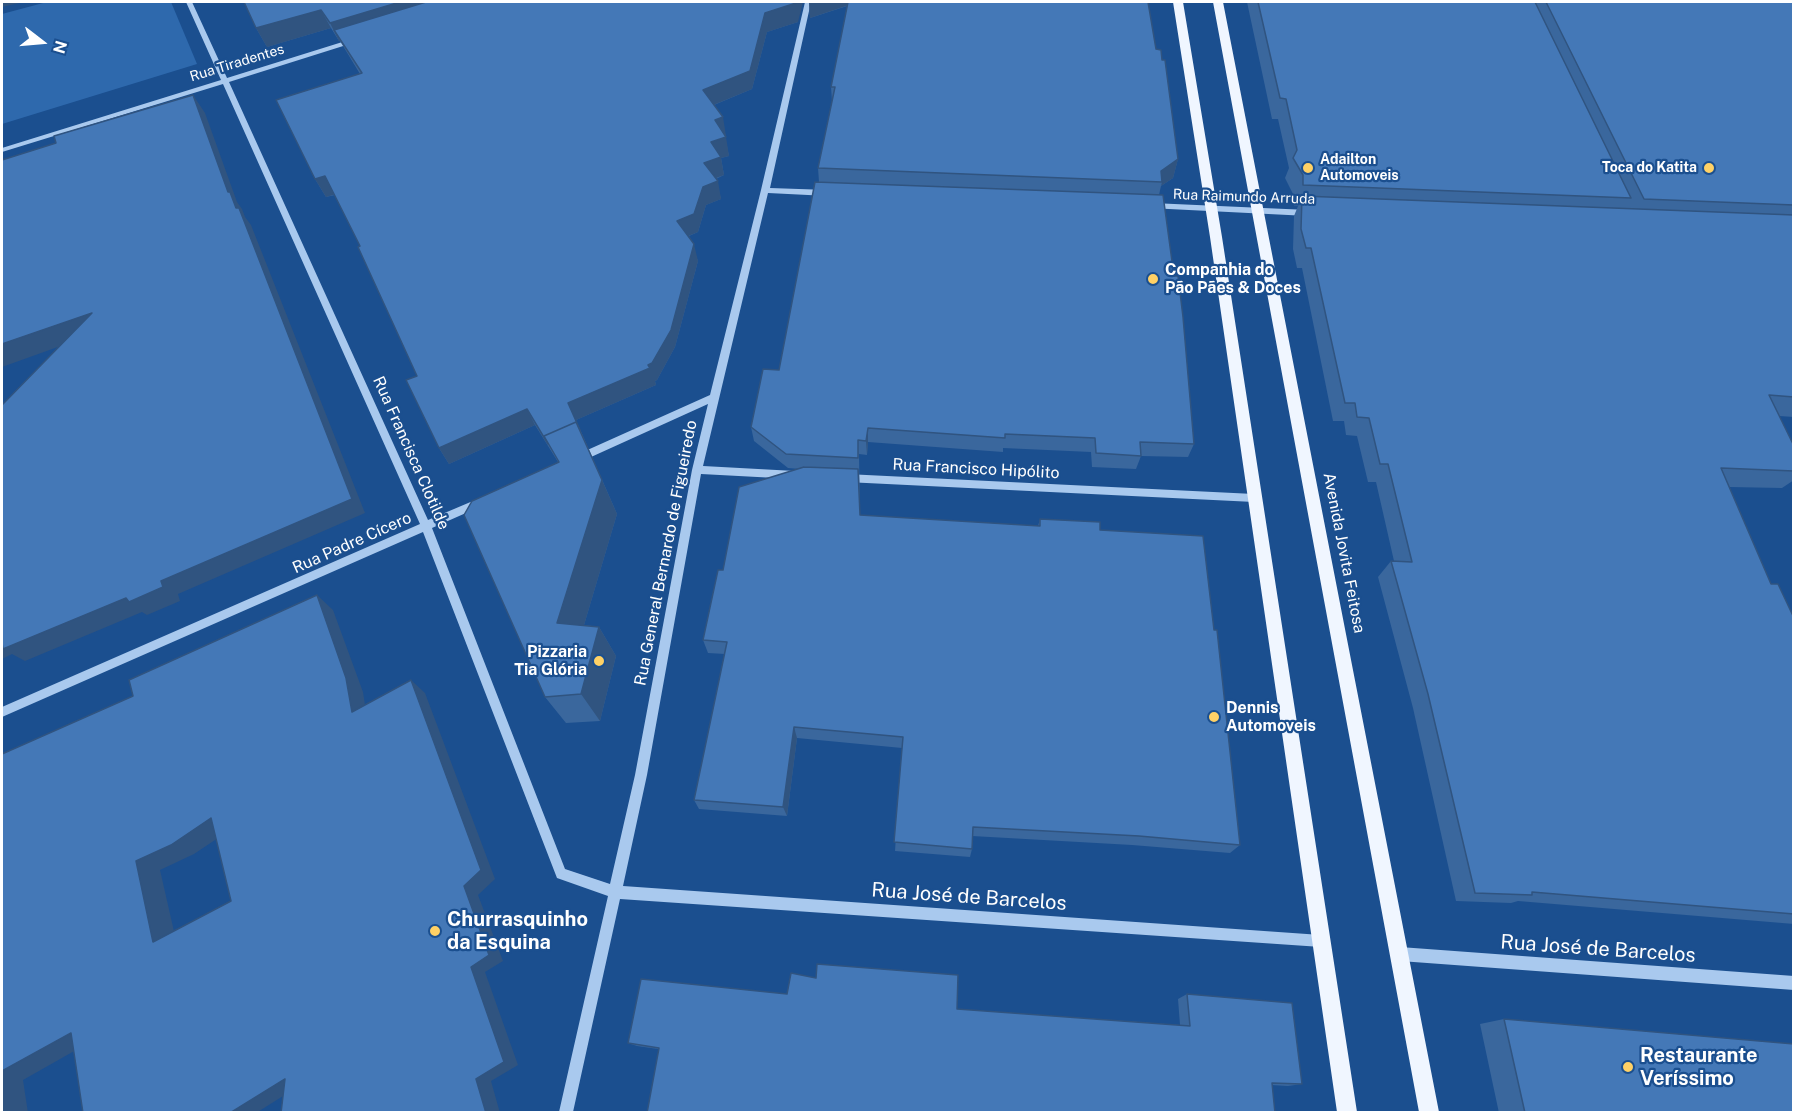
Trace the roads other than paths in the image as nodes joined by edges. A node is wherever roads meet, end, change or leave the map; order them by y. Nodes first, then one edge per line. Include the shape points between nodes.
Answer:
1 (189, 2) edge
2 (808, 2) edge
3 (1178, 2) edge
4 (1218, 2) edge
5 (358, 40) edge
6 (224, 81) junction
7 (2, 150) edge
8 (765, 190) junction
9 (837, 193) edge
10 (1136, 206) edge
11 (1212, 209) junction
12 (1259, 211) junction
13 (1319, 213) edge
14 (713, 398) junction
15 (565, 465) edge
16 (697, 470) junction
17 (804, 476) edge
18 (840, 478) edge
19 (490, 498) edge
20 (1254, 498) junction
21 (426, 526) junction
22 (2, 712) edge
23 (615, 892) junction
24 (1321, 940) junction
25 (1400, 954) junction
26 (1794, 983) edge
27 (566, 1113) edge
28 (1347, 1113) edge
29 (1430, 1113) edge

1 - 6 street, Rua Francisca Clotilde
2 - 8 street, Rua General Bernardo de Figueiredo
3 - 11 main road
4 - 12 main road, Avenida Jovita Feitosa
5 - 6 street, Rua Tiradentes
6 - 7 street, Rua Tiradentes
6 - 21 street, Rua Francisca Clotilde
8 - 9 street
8 - 14 street, Rua General Bernardo de Figueiredo
10 - 11 street, Rua Raimundo Arruda
11 - 12 street, Rua Raimundo Arruda
11 - 20 main road
12 - 13 street, Rua Raimundo Arruda
12 - 25 main road, Avenida Jovita Feitosa
14 - 15 street
14 - 16 street, Rua General Bernardo de Figueiredo
16 - 17 street
16 - 23 street, Rua General Bernardo de Figueiredo
18 - 20 street, Rua Francisco Hipólito
19 - 21 street, Rua Padre Cícero
20 - 24 main road
21 - 22 street, Rua Padre Cícero
21 - 23 street, Rua Francisca Clotilde via 561,874
23 - 24 street, Rua José de Barcelos
23 - 27 street, Rua General Bernardo de Figueiredo
24 - 28 main road
25 - 26 street, Rua José de Barcelos
25 - 29 main road, Avenida Jovita Feitosa

